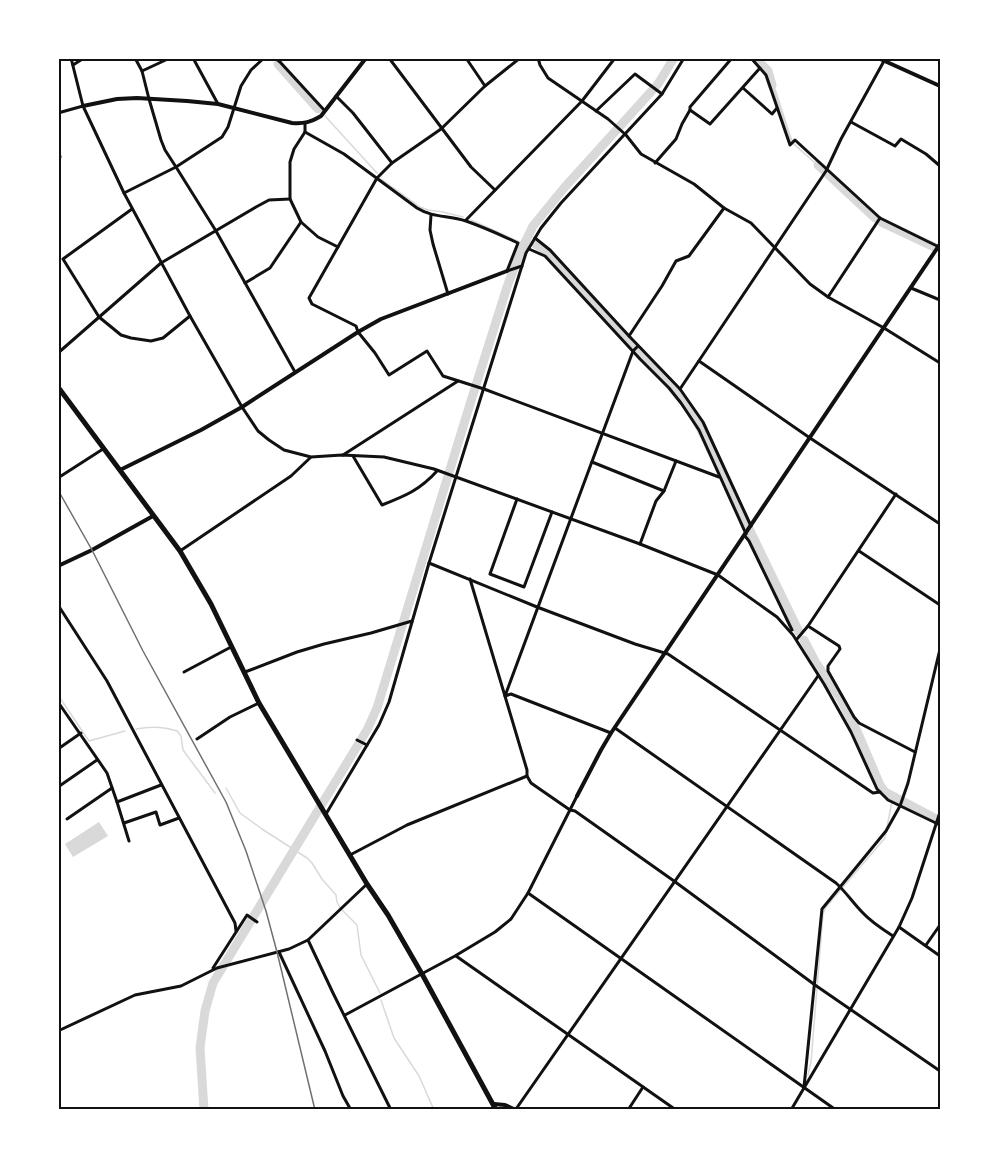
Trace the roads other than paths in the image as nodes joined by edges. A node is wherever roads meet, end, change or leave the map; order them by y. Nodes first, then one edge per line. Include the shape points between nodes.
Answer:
1 (71, 58) edge
2 (84, 58) edge
3 (135, 58) edge
4 (170, 58) edge
5 (193, 58) edge
6 (264, 58) edge
7 (275, 58) edge
8 (366, 58) edge
9 (389, 58) edge
10 (466, 58) edge
11 (520, 58) edge
12 (538, 58) edge
13 (615, 58) edge
14 (684, 58) edge
15 (732, 58) edge
16 (751, 58) edge
17 (878, 58) edge
18 (884, 61) junction
19 (72, 65) junction
20 (760, 68) junction
21 (142, 71) junction
22 (485, 86) junction
23 (940, 86) edge
24 (743, 88) junction
25 (662, 94) junction
26 (336, 96) junction
27 (149, 99) junction
28 (582, 101) junction
29 (218, 104) junction
30 (82, 106) junction
31 (233, 108) junction
32 (777, 108) junction
33 (690, 110) junction
34 (325, 111) junction
35 (596, 111) junction
36 (58, 113) edge
37 (851, 122) junction
38 (305, 124) junction
39 (441, 129) junction
40 (305, 132) junction
41 (625, 134) junction
42 (58, 147) edge
43 (60, 157) dead end
44 (392, 163) junction
45 (655, 163) junction
46 (940, 166) edge
47 (176, 167) junction
48 (826, 172) junction
49 (377, 178) junction
50 (495, 190) junction
51 (124, 193) junction
52 (290, 199) junction
53 (724, 208) junction
54 (132, 209) junction
55 (431, 215) junction
56 (880, 218) junction
57 (465, 220) junction
58 (301, 222) junction
59 (216, 231) junction
60 (535, 238) junction
61 (940, 245) edge
62 (338, 247) junction
63 (775, 248) junction
64 (528, 249) junction
65 (161, 263) junction
66 (522, 266) junction
67 (507, 271) junction
68 (245, 284) junction
69 (911, 288) junction
70 (448, 294) junction
71 (828, 297) junction
72 (940, 300) edge
73 (190, 316) junction
74 (99, 317) junction
75 (884, 328) junction
76 (358, 332) junction
77 (629, 336) junction
78 (636, 348) junction
79 (58, 353) edge
80 (699, 362) junction
81 (940, 363) edge
82 (295, 372) junction
83 (458, 381) junction
84 (58, 387) edge
85 (483, 389) junction
86 (680, 389) junction
87 (242, 407) junction
88 (602, 433) junction
89 (810, 438) junction
90 (104, 448) junction
91 (342, 456) junction
92 (353, 456) junction
93 (311, 457) junction
94 (676, 461) junction
95 (592, 462) junction
96 (120, 470) junction
97 (437, 471) junction
98 (61, 476) dead end
99 (455, 476) junction
100 (719, 477) junction
101 (664, 491) junction
102 (896, 494) junction
103 (517, 499) junction
104 (552, 512) junction
105 (153, 516) junction
106 (570, 519) junction
107 (940, 524) edge
108 (748, 531) junction
109 (640, 544) junction
110 (180, 551) junction
111 (859, 551) junction
112 (429, 563) junction
113 (58, 566) edge
114 (718, 575) junction
115 (470, 579) junction
116 (58, 604) edge
117 (940, 605) edge
118 (537, 607) junction
119 (412, 621) junction
120 (808, 626) junction
121 (793, 634) junction
122 (797, 639) junction
123 (231, 647) junction
124 (940, 649) edge
125 (665, 654) junction
126 (184, 672) dead end
127 (244, 673) junction
128 (818, 676) junction
129 (505, 696) junction
130 (58, 702) edge
131 (259, 703) junction
132 (615, 728) junction
133 (780, 731) junction
134 (611, 733) junction
135 (81, 734) junction
136 (197, 739) dead end
137 (357, 740) dead end
138 (366, 744) junction
139 (58, 749) edge
140 (916, 752) junction
141 (98, 760) junction
142 (527, 776) junction
143 (161, 784) junction
144 (58, 787) edge
145 (112, 788) junction
146 (880, 792) junction
147 (577, 796) joint
148 (117, 802) junction
149 (727, 806) junction
150 (900, 806) junction
151 (570, 810) junction
152 (325, 812) junction
153 (940, 812) edge
154 (179, 818) junction
155 (67, 819) dead end
156 (938, 822) edge
157 (124, 823) junction
158 (129, 841) dead end
159 (350, 855) junction
160 (674, 881) junction
161 (367, 884) junction
162 (840, 887) junction
163 (528, 893) junction
164 (257, 922) dead end
165 (940, 925) edge
166 (898, 927) junction
167 (236, 931) junction
168 (893, 936) junction
169 (308, 940) junction
170 (926, 946) junction
171 (279, 952) junction
172 (455, 956) junction
173 (940, 956) edge
174 (621, 958) junction
175 (215, 969) junction
176 (423, 974) junction
177 (815, 985) junction
178 (850, 1009) junction
179 (345, 1015) junction
180 (58, 1031) edge
181 (567, 1034) junction
182 (940, 1071) edge
183 (644, 1087) junction
184 (804, 1087) junction
185 (494, 1107) edge
186 (516, 1109) edge
187 (792, 1109) edge
188 (351, 1110) edge
189 (391, 1110) edge
190 (628, 1110) edge
191 (676, 1110) edge
192 (836, 1110) edge

1 - 19 street
2 - 19 street
3 - 21 street
4 - 21 street
5 - 29 street
6 - 31 street via 241,86
7 - 34 street
8 - 26 street
9 - 39 street
10 - 22 street
11 - 22 street
12 - 28 street via 548,78
13 - 28 street
14 - 25 street
15 - 33 street
16 - 20 street
17 - 18 street
18 - 23 street
18 - 37 street
19 - 30 street
20 - 24 street
20 - 32 street
21 - 27 street
22 - 39 street
24 - 32 street via 772,114
24 - 33 street via 710,124
25 - 35 street via 635,74
25 - 41 street
26 - 34 street
26 - 44 street
27 - 29 street
27 - 30 street via 117,99
27 - 47 street via 165,150
28 - 35 street
28 - 50 street
29 - 31 street
30 - 36 street
30 - 51 street
31 - 38 street
31 - 47 street via 222,137
32 - 48 street via 790,145 795,141
33 - 45 street via 676,140
34 - 38 street
35 - 41 street
37 - 46 street via 895,146 901,139
37 - 48 street
38 - 40 street
39 - 44 street
39 - 50 street
40 - 49 street
40 - 52 street via 290,162
41 - 45 street via 641,154
41 - 60 street via 561,203
42 - 43 street
44 - 49 street
45 - 53 street via 694,184
47 - 51 street
47 - 59 street
48 - 56 street
48 - 63 street
49 - 55 street
49 - 62 street
50 - 57 street
51 - 54 street
52 - 58 street
52 - 59 street via 269,200
53 - 63 street via 751,223
53 - 77 street via 689,256 676,261
54 - 65 street
54 - 74 street via 63,259
55 - 57 street
55 - 70 street via 433,244
56 - 61 street
56 - 71 street
57 - 67 street via 518,243
58 - 62 street
58 - 68 street via 270,268
59 - 65 street
59 - 68 street
60 - 64 street
60 - 77 street
61 - 69 street
62 - 76 street via 309,298 312,304 356,326
63 - 71 street
63 - 80 street
64 - 66 street
64 - 78 street via 545,256
65 - 73 street
65 - 74 street
66 - 67 street
66 - 85 street
67 - 70 street
68 - 82 street
69 - 72 street
69 - 75 street
70 - 76 street via 381,319
71 - 75 street
73 - 74 street via 163,338 151,341 121,335
73 - 87 street
74 - 79 street
75 - 81 street
75 - 89 street
76 - 82 street
76 - 83 street via 389,375 427,351 443,376
77 - 78 street
78 - 86 street
78 - 88 street
78 - 100 street via 699,430
80 - 86 street
80 - 89 street
82 - 87 street
83 - 85 street
83 - 91 street
84 - 90 highway
85 - 88 street
85 - 99 street
86 - 108 street via 703,422
87 - 93 street via 253,426 269,440 284,450
87 - 96 street
88 - 94 street
88 - 95 street
89 - 102 street
89 - 108 street
90 - 96 highway
90 - 98 street
91 - 92 street
91 - 93 street
92 - 97 street via 384,457
92 - 97 street via 382,505 425,484
93 - 110 street via 278,486
94 - 100 street
94 - 101 street
95 - 101 street
95 - 106 street
96 - 105 highway
97 - 99 street
99 - 103 street
99 - 112 street
100 - 108 street
101 - 109 street via 656,501
102 - 107 street
102 - 111 street
103 - 104 street
103 - 104 street via 490,574 524,586
104 - 106 street
105 - 110 highway
105 - 113 street
106 - 109 street
106 - 118 street
108 - 114 street
108 - 121 street
109 - 114 street
110 - 123 highway
111 - 117 street
111 - 120 street
112 - 115 street
112 - 119 street
114 - 121 street via 777,617
114 - 125 street
115 - 118 street
115 - 129 street
116 - 143 street via 107,681
118 - 125 street
118 - 129 street
119 - 127 street via 297,652
119 - 138 street via 389,702
120 - 122 street
120 - 140 street via 839,646 828,671 854,717
121 - 122 street
122 - 128 street
123 - 126 street
123 - 127 highway
124 - 140 street
125 - 132 street
125 - 133 street
127 - 131 highway
128 - 133 street
128 - 146 street
129 - 134 street via 511,694
129 - 142 street
130 - 135 street
131 - 136 street
131 - 152 highway
132 - 134 street
132 - 149 street
133 - 146 street via 873,793
133 - 149 street
134 - 147 street
135 - 139 street
135 - 141 street
137 - 138 street
138 - 152 street
140 - 150 street
141 - 144 street
141 - 145 street
142 - 151 street via 531,783
142 - 159 street via 401,828
143 - 148 street
143 - 154 street
145 - 148 street
145 - 155 street
146 - 150 street
147 - 151 street
148 - 157 street
149 - 160 street
149 - 162 street
150 - 156 street
150 - 162 street via 886,831
151 - 160 street
151 - 163 street
152 - 159 highway
153 - 156 street
154 - 157 street via 160,825 156,812
154 - 167 street
156 - 166 street
157 - 158 street
159 - 161 highway
160 - 174 street
160 - 177 street
161 - 169 street
161 - 176 highway
162 - 168 street via 861,912
162 - 177 street via 821,915
163 - 172 street via 511,919
163 - 174 street
164 - 167 street via 247,915
165 - 170 street
166 - 168 street
166 - 170 street
167 - 175 street
168 - 178 street
169 - 171 street
169 - 179 street
170 - 173 street
171 - 175 street
171 - 188 street
172 - 176 street
172 - 181 street
174 - 181 street
174 - 184 street
175 - 180 street via 181,986 135,995
176 - 179 street
176 - 185 highway
177 - 178 street
177 - 184 street
178 - 182 street
178 - 184 street
179 - 189 street
181 - 183 street
181 - 186 street
183 - 190 street
183 - 191 street
184 - 187 street
184 - 192 street
185 - 186 street

